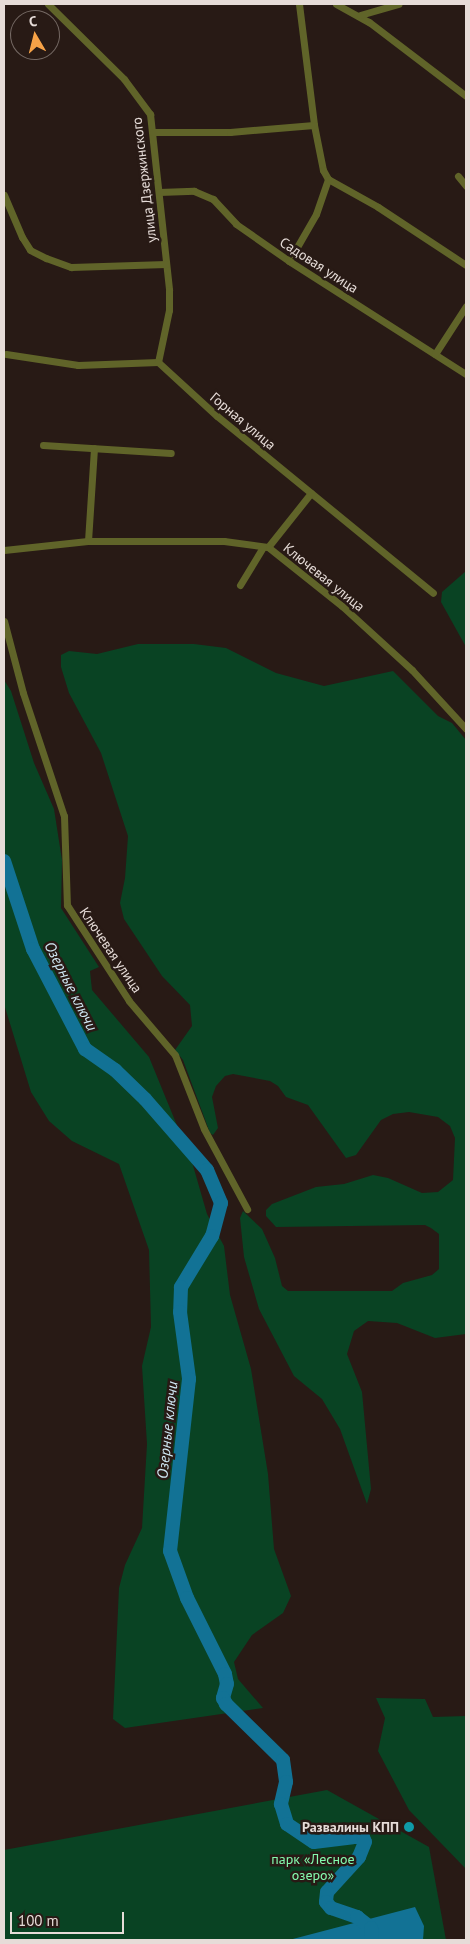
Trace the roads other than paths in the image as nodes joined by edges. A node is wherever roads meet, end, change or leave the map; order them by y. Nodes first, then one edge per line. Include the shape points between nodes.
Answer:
1 (48, 4) edge
2 (299, 4) edge
3 (336, 4) edge
4 (398, 4) edge
5 (360, 16) junction
6 (466, 96) edge
7 (314, 125) junction
8 (153, 132) junction
9 (458, 176) dead end
10 (328, 179) junction
11 (466, 186) edge
12 (159, 192) junction
13 (4, 195) edge
14 (289, 261) junction
15 (166, 264) junction
16 (466, 265) edge
17 (466, 306) edge
18 (6, 354) dead end
19 (435, 354) junction
20 (158, 362) junction
21 (466, 374) edge
22 (43, 445) dead end
23 (94, 448) junction
24 (171, 453) dead end
25 (311, 493) junction
26 (88, 541) junction
27 (266, 547) junction
28 (4, 550) edge
29 (240, 585) dead end
30 (433, 593) dead end
31 (4, 621) edge
32 (466, 729) edge
33 (247, 1209) dead end

1 - 8 street, улица Дзержинского via 143,101 150,114
2 - 7 street
3 - 5 street
4 - 5 street
5 - 6 street
7 - 8 street via 230,132
7 - 10 street via 323,170
8 - 12 street, улица Дзержинского
9 - 11 street
10 - 14 street via 316,214
10 - 16 street via 386,211
12 - 14 street, Садовая улица via 194,191 213,198 236,224
12 - 15 street, улица Дзержинского
13 - 15 street via 30,250 46,258 71,267
14 - 19 street, Садовая улица
15 - 20 street, улица Дзержинского via 169,310
17 - 19 street
18 - 20 street via 78,365
19 - 21 street, Садовая улица
20 - 25 street, Горная улица via 187,391
22 - 23 street
23 - 24 street
23 - 26 street
25 - 27 street
25 - 30 street, Горная улица
26 - 27 street, Ключевая улица via 224,541
26 - 28 street, Ключевая улица
27 - 29 street
27 - 32 street, Ключевая улица via 342,606 412,670
31 - 33 street, Ключевая улица via 23,693 64,816 67,906 129,1001 175,1055 204,1129

